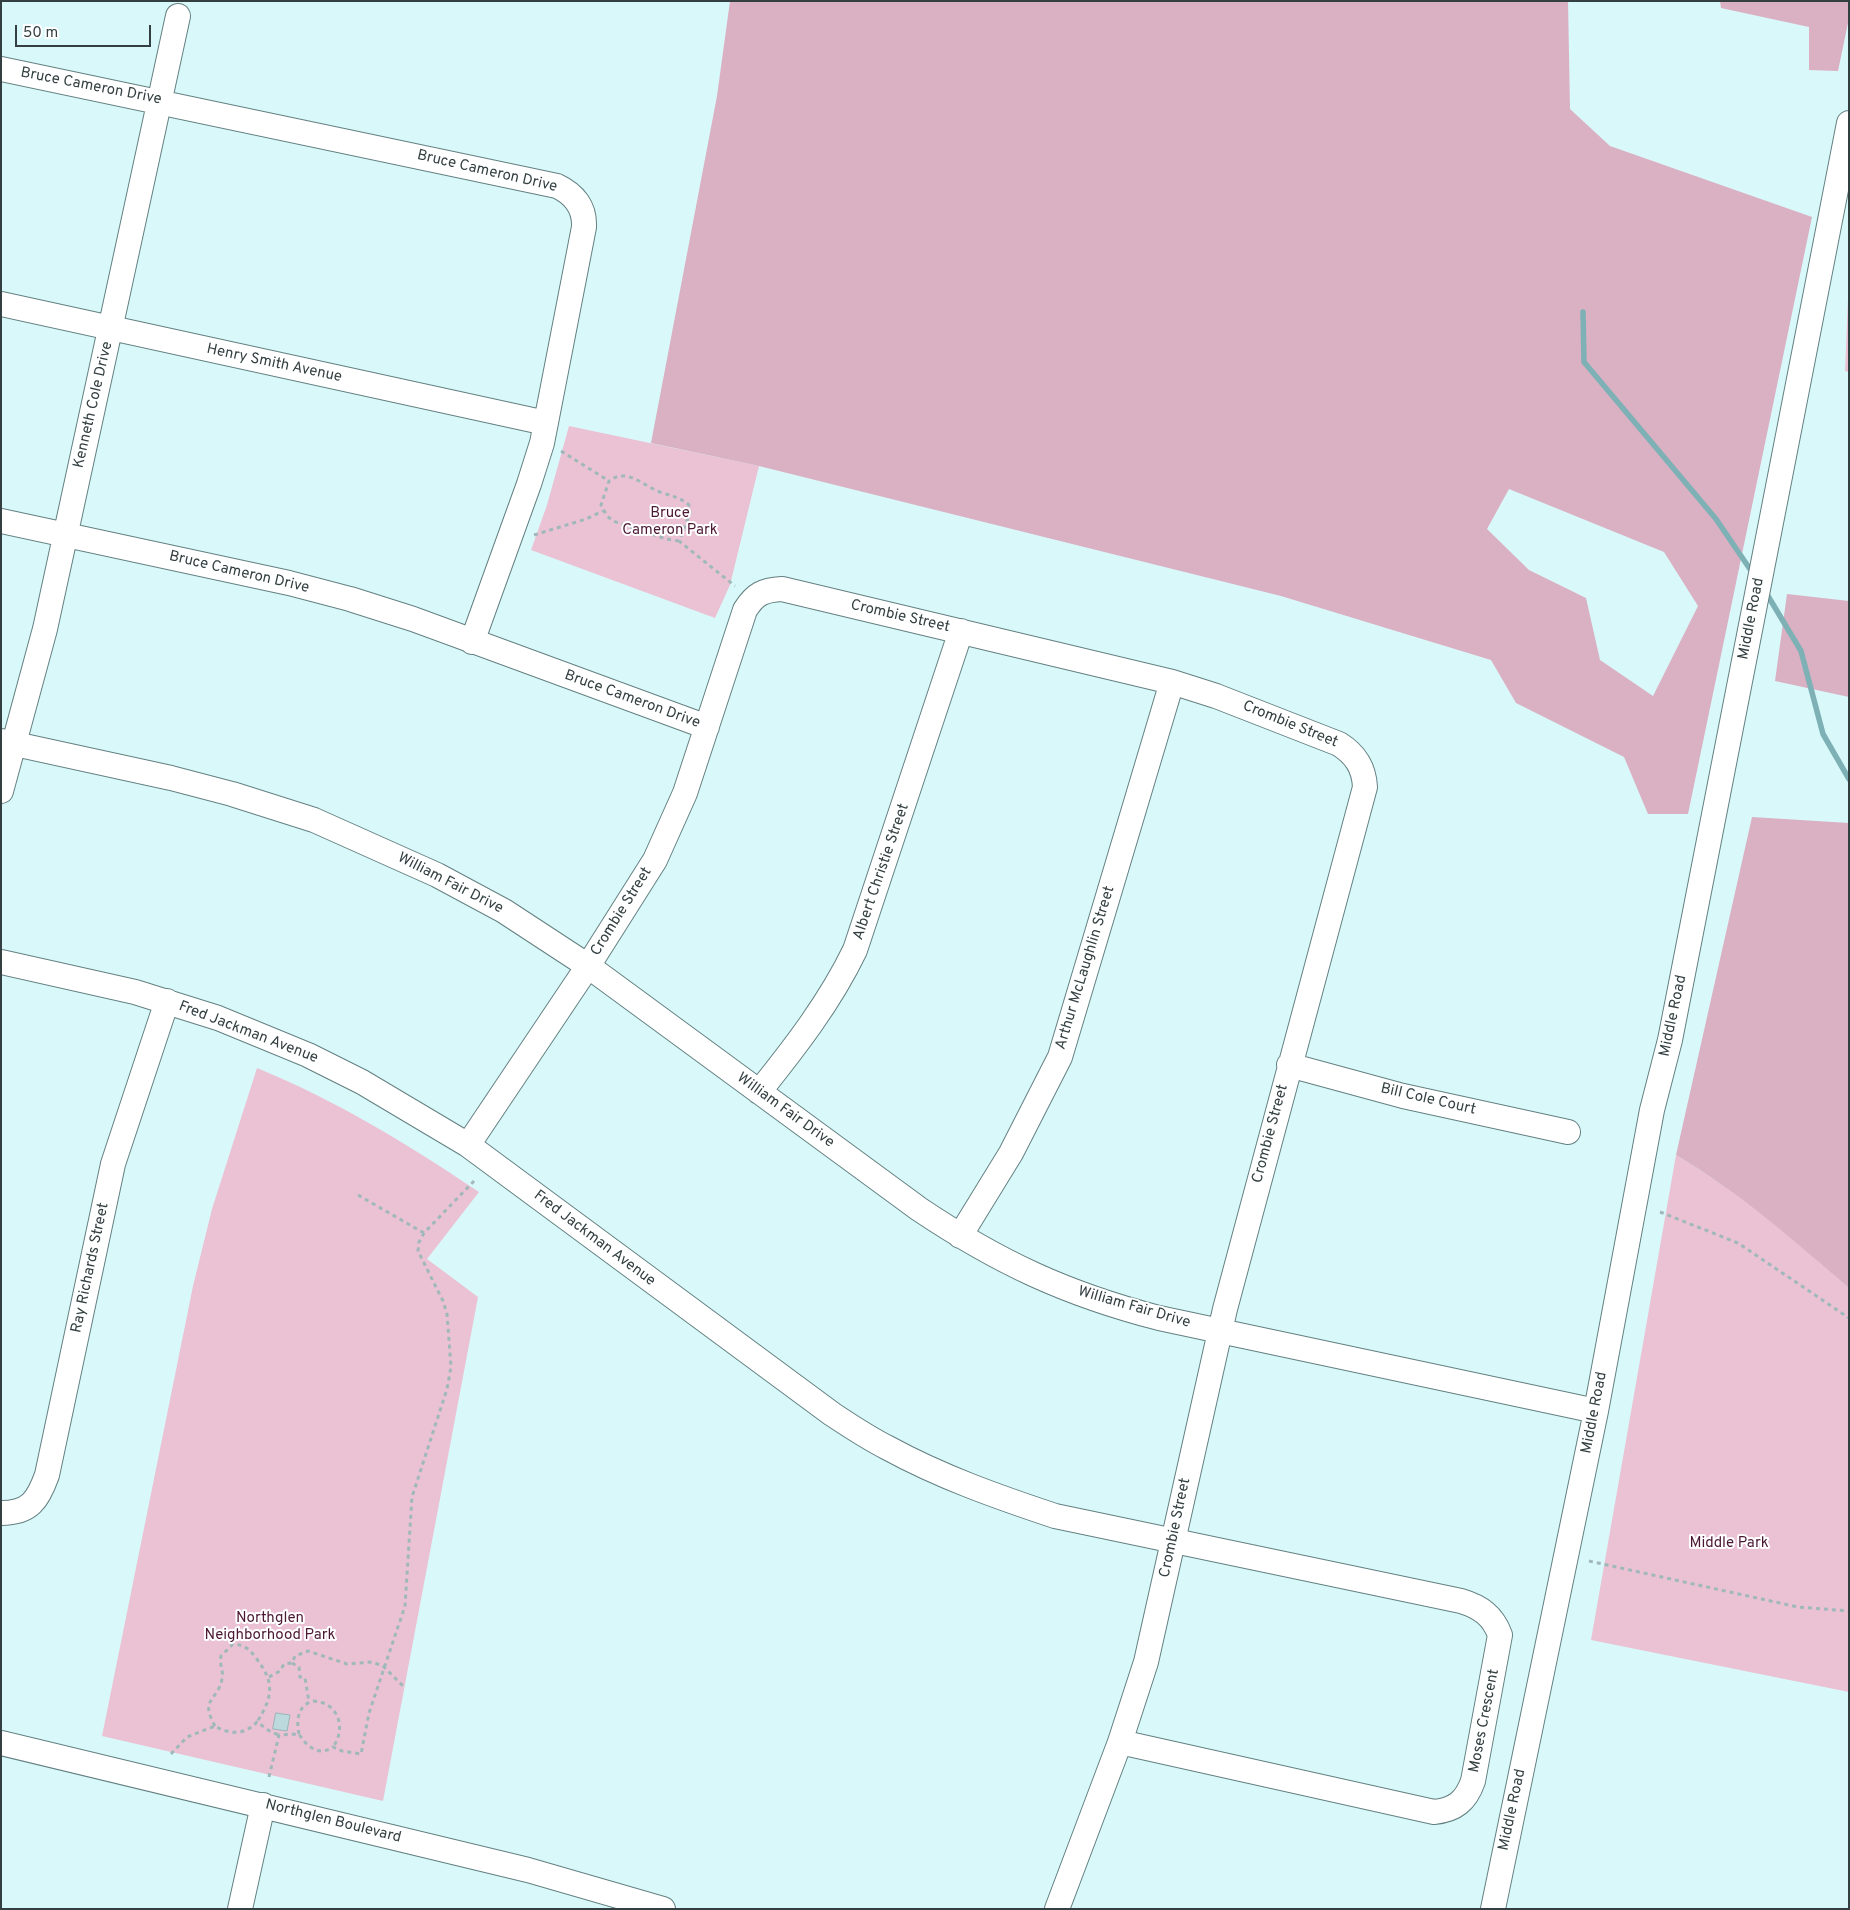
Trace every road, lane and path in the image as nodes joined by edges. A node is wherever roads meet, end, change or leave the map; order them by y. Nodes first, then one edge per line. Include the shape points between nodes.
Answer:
1 (178, 16) dead end
2 (1, 69) edge
3 (161, 101) junction
4 (1849, 123) edge
5 (1, 304) edge
6 (111, 329) junction
7 (546, 423) junction
8 (560, 451) dead end
9 (609, 482) junction
10 (603, 511) junction
11 (1, 521) edge
12 (65, 535) junction
13 (534, 535) dead end
14 (679, 541) junction
15 (735, 586) dead end
16 (961, 631) junction
17 (472, 642) junction
18 (1172, 682) junction
19 (707, 727) junction
20 (8, 742) edge
21 (1, 791) edge
22 (1, 962) edge
23 (588, 966) junction
24 (167, 1002) junction
25 (1289, 1065) junction
26 (760, 1092) junction
27 (1568, 1132) dead end
28 (468, 1146) junction
29 (474, 1180) dead end
30 (358, 1195) dead end
31 (1660, 1212) dead end
32 (424, 1233) junction
33 (960, 1236) junction
34 (1849, 1318) edge
35 (1220, 1331) junction
36 (1596, 1411) junction
37 (1, 1513) edge
38 (1172, 1541) junction
39 (1589, 1561) dead end
40 (1849, 1611) edge
41 (292, 1663) junction
42 (383, 1666) junction
43 (269, 1677) junction
44 (404, 1687) dead end
45 (309, 1702) junction
46 (257, 1722) junction
47 (215, 1726) junction
48 (299, 1734) junction
49 (279, 1735) junction
50 (1120, 1742) junction
51 (1, 1743) edge
52 (333, 1747) junction
53 (170, 1754) dead end
54 (268, 1777) dead end
55 (263, 1805) junction
56 (240, 1909) edge
57 (663, 1909) edge
58 (1057, 1909) edge
59 (1493, 1909) edge

1 - 3 street, Kenneth Cole Drive
2 - 3 street, Bruce Cameron Drive
3 - 6 street, Kenneth Cole Drive
3 - 7 street, Bruce Cameron Drive via 557,186 567,191 585,216
4 - 36 street, Middle Road via 1670,1040 1652,1110
5 - 6 street, Henry Smith Avenue
6 - 7 street, Henry Smith Avenue
6 - 12 street, Kenneth Cole Drive
7 - 17 street, Bruce Cameron Drive via 529,484
8 - 9 path
9 - 10 path via 601,505
9 - 14 path via 619,476 629,476 689,505 690,514
10 - 13 path
10 - 14 path via 619,524
11 - 12 street, Bruce Cameron Drive
12 - 17 street, Bruce Cameron Drive via 297,585 413,619
12 - 20 street, Kenneth Cole Drive via 46,629
14 - 15 path
16 - 18 street, Crombie Street
16 - 19 street, Crombie Street via 782,589 758,593 745,610
16 - 26 street, Albert Christie Street via 855,950 824,1008
17 - 19 street, Bruce Cameron Drive
18 - 25 street, Crombie Street via 1339,744 1350,752 1364,775 1365,787
18 - 33 street, Arthur McLaughlin Street via 1060,1057 1011,1153
19 - 23 street, Crombie Street via 686,793 655,860
20 - 21 street, Kenneth Cole Drive
20 - 23 street, William Fair Drive via 171,778 314,820 437,875 504,911
22 - 24 street, Fred Jackman Avenue
23 - 26 street, William Fair Drive
23 - 28 street, Crombie Street
24 - 28 street, Fred Jackman Avenue via 218,1018 308,1055 412,1110
24 - 37 street, Ray Richards Street via 113,1164 47,1475 35,1501 14,1513
25 - 27 street, Bill Cole Court via 1403,1096
25 - 35 street, Crombie Street
26 - 33 street, William Fair Drive
28 - 38 street, Fred Jackman Avenue via 788,1384 887,1448 946,1477 1002,1499 1055,1516
29 - 32 path
30 - 32 path
31 - 34 path via 1738,1243
32 - 42 path via 418,1251 447,1314 451,1367 412,1497 404,1606
33 - 35 street, William Fair Drive via 1030,1274 1095,1299 1158,1318
35 - 36 street, William Fair Drive
35 - 38 street, Crombie Street
36 - 59 street, Middle Road
38 - 50 street, Crombie Street via 1146,1662
38 - 50 street, Moses Crescent via 1476,1605 1496,1623 1500,1646 1473,1781 1470,1791 1457,1806 1434,1812
39 - 40 path via 1798,1607
41 - 42 path via 295,1656 308,1652 347,1664 372,1662
41 - 43 path via 284,1664 280,1671
41 - 45 path via 299,1668 300,1677 305,1678
42 - 44 path
42 - 52 path via 361,1754
43 - 46 path via 268,1700
43 - 47 path via 245,1646 234,1644 229,1647 220,1661 221,1682 210,1702 209,1713
45 - 48 path via 298,1717
45 - 52 path via 326,1703 336,1713 341,1731
46 - 47 path via 240,1732
46 - 49 path
47 - 53 path via 187,1737
48 - 49 path
48 - 52 path via 310,1748 324,1751
49 - 54 path
50 - 58 street, Crombie Street
51 - 55 street, Northglen Boulevard
55 - 56 street
55 - 57 street, Northglen Boulevard via 528,1870

